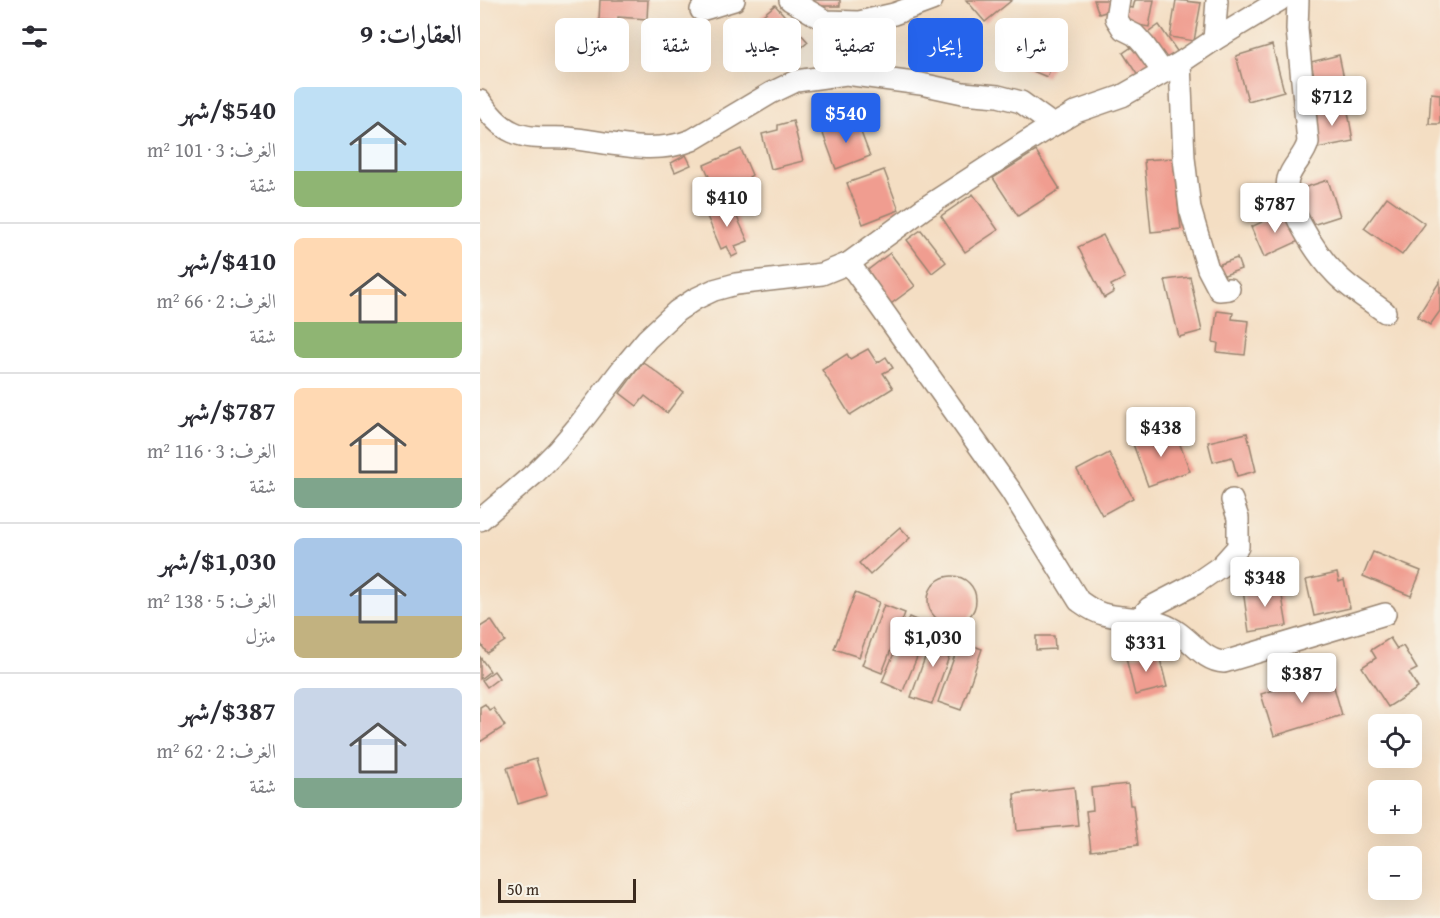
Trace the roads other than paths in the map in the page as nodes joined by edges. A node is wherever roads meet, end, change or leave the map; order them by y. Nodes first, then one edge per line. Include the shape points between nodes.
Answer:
1 (734, 0) edge
2 (790, 0) edge
3 (932, 0) edge
4 (1119, 0) edge
5 (1217, 0) edge
6 (1280, 0) edge
7 (1298, 0) edge
8 (701, 10) dead end
9 (821, 18) edge
10 (876, 18) edge
11 (1214, 40) junction
12 (1172, 68) junction
13 (832, 72) edge
14 (833, 76) junction
15 (480, 101) edge
16 (1053, 125) junction
17 (849, 264) junction
18 (1229, 289) dead end
19 (1385, 312) dead end
20 (1232, 500) dead end
21 (480, 520) edge
22 (1385, 614) dead end
23 (1138, 619) junction

1 - 8 street
2 - 9 street
3 - 10 street
4 - 12 street via 1116,18 1123,29
5 - 11 street
6 - 11 street
7 - 19 street via 1297,29 1308,142 1288,179 1288,194 1302,228 1323,261 1345,283
11 - 12 street
12 - 16 street via 1122,96 1076,112
12 - 18 street via 1190,209 1214,283 1219,290
13 - 14 street
14 - 15 street via 796,81 692,140 663,147 515,133
14 - 16 street via 998,96 1021,102
16 - 17 street via 923,209
17 - 21 street via 822,274 714,290 677,311 647,339 557,451
17 - 23 street via 1011,491 1079,601 1104,615
20 - 23 street via 1238,518 1238,548 1221,566 1149,608
22 - 23 street via 1224,662 1209,658 1172,628

